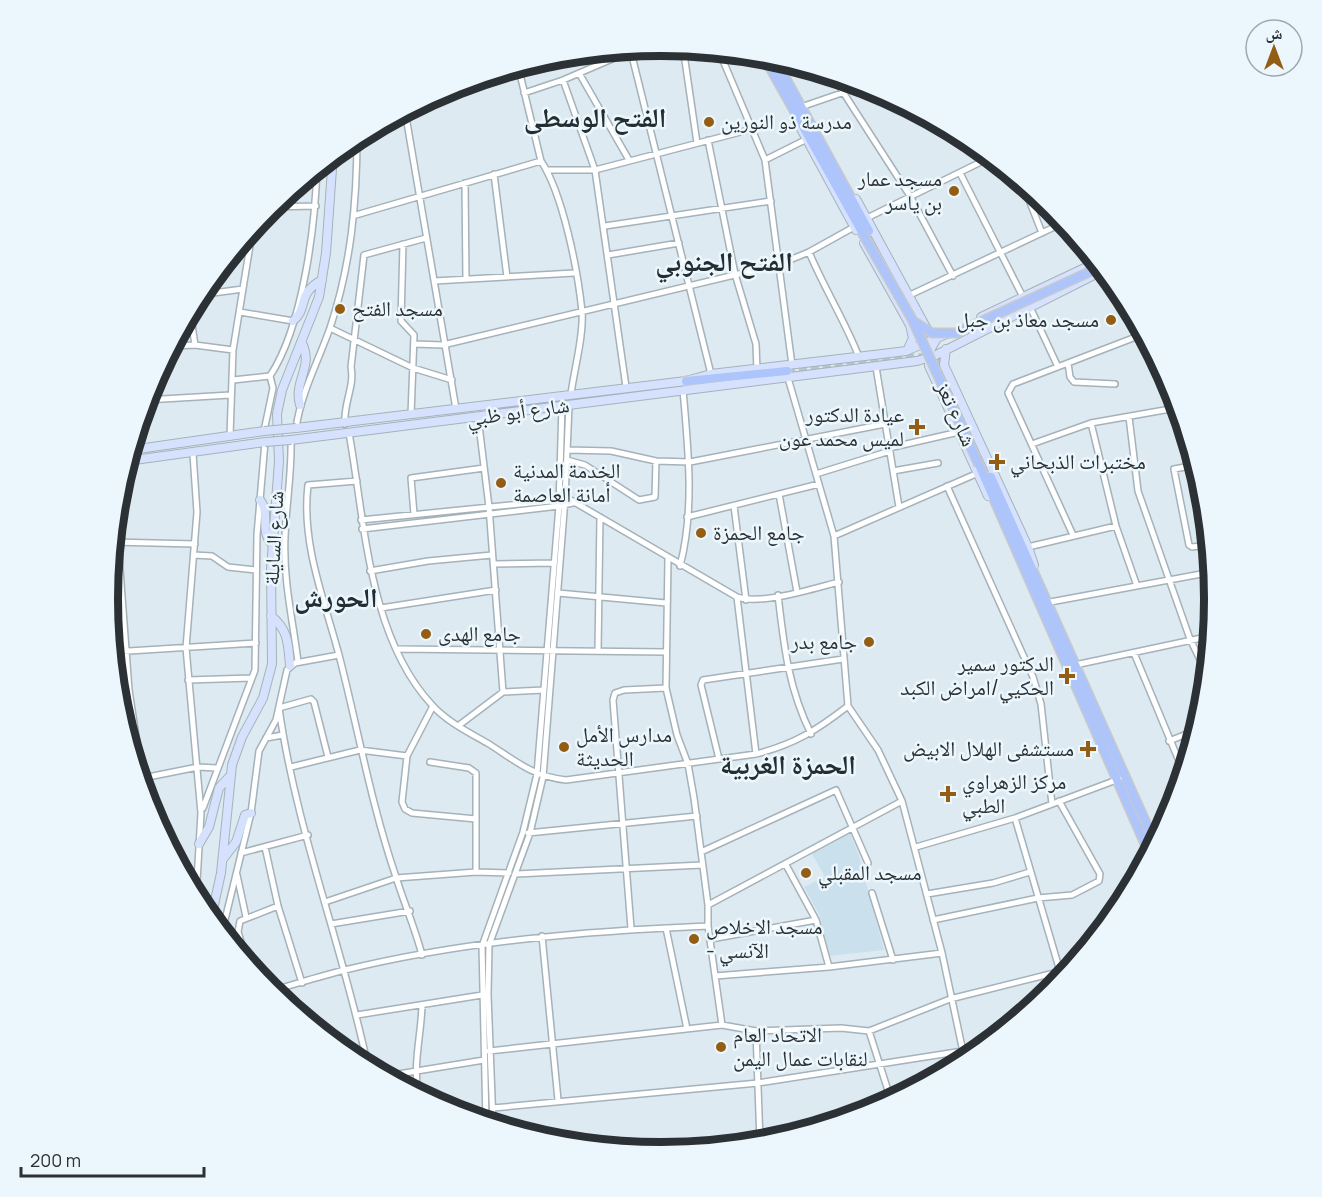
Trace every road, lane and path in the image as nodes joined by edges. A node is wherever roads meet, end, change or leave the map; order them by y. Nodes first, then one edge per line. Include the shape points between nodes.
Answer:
1 (632, 57) edge
2 (684, 57) edge
3 (610, 58) edge
4 (722, 59) edge
5 (771, 67) edge
6 (779, 69) edge
7 (579, 73) junction
8 (520, 74) edge
9 (563, 80) junction
10 (837, 85) edge
11 (851, 90) edge
12 (524, 93) junction
13 (842, 93) junction
14 (797, 108) junction
15 (406, 119) edge
16 (752, 129) junction
17 (708, 140) junction
18 (805, 140) junction
19 (697, 143) junction
20 (357, 149) edge
21 (657, 152) junction
22 (828, 156) junction
23 (629, 160) junction
24 (765, 160) junction
25 (541, 161) junction
26 (983, 161) edge
27 (332, 167) edge
28 (547, 170) junction
29 (596, 170) junction
30 (960, 173) junction
31 (494, 174) junction
32 (317, 179) edge
33 (465, 183) junction
34 (910, 195) junction
35 (418, 196) junction
36 (1029, 199) edge
37 (771, 201) junction
38 (316, 206) junction
39 (286, 207) edge
40 (721, 210) junction
41 (356, 215) junction
42 (673, 216) junction
43 (867, 218) junction
44 (605, 226) junction
45 (1056, 226) edge
46 (854, 227) junction
47 (866, 232) junction
48 (1042, 233) junction
49 (426, 238) junction
50 (250, 243) edge
51 (679, 243) junction
52 (403, 244) junction
53 (809, 252) junction
54 (1001, 253) junction
55 (608, 255) junction
56 (780, 264) junction
57 (1093, 270) edge
58 (1093, 270) edge
59 (1094, 271) edge
60 (574, 273) junction
61 (735, 274) junction
62 (953, 276) junction
63 (507, 277) junction
64 (466, 279) junction
65 (322, 280) junction
66 (434, 281) junction
67 (690, 287) junction
68 (243, 289) junction
69 (213, 293) edge
70 (910, 295) junction
71 (1023, 297) junction
72 (615, 306) junction
73 (1030, 307) junction
74 (917, 310) junction
75 (240, 312) junction
76 (582, 313) junction
77 (909, 318) junction
78 (980, 318) junction
79 (293, 321) junction
80 (924, 324) junction
81 (192, 325) edge
82 (330, 328) junction
83 (986, 328) junction
84 (951, 332) junction
85 (1136, 337) edge
86 (354, 339) junction
87 (933, 340) junction
88 (302, 343) junction
89 (414, 344) junction
90 (195, 345) junction
91 (443, 345) junction
92 (181, 346) edge
93 (946, 349) junction
94 (233, 350) junction
95 (906, 351) junction
96 (882, 354) junction
97 (860, 357) junction
98 (928, 359) junction
99 (913, 362) junction
100 (1068, 363) junction
101 (880, 366) junction
102 (1058, 367) junction
103 (413, 368) junction
104 (757, 370) junction
105 (931, 370) junction
106 (789, 371) junction
107 (711, 374) junction
108 (270, 376) junction
109 (233, 380) junction
110 (452, 380) junction
111 (1115, 384) dead end
112 (684, 386) junction
113 (627, 387) junction
114 (571, 394) junction
115 (230, 395) junction
116 (958, 397) junction
117 (156, 399) edge
118 (945, 402) junction
119 (300, 405) junction
120 (565, 405) junction
121 (456, 409) junction
122 (1170, 409) edge
123 (411, 415) junction
124 (478, 417) junction
125 (1129, 417) junction
126 (1090, 423) junction
127 (345, 424) junction
128 (885, 424) junction
129 (296, 428) junction
130 (264, 432) junction
131 (959, 432) junction
132 (349, 433) junction
133 (230, 436) junction
134 (291, 440) junction
135 (807, 440) junction
136 (265, 442) junction
137 (1032, 444) junction
138 (140, 449) edge
139 (890, 449) junction
140 (567, 450) junction
141 (193, 454) junction
142 (136, 460) edge
143 (567, 460) junction
144 (656, 461) junction
145 (690, 462) junction
146 (938, 463) dead end
147 (980, 467) junction
148 (1187, 467) edge
149 (484, 468) junction
150 (893, 471) junction
151 (816, 474) junction
152 (357, 481) junction
153 (819, 484) junction
154 (947, 486) junction
155 (779, 494) junction
156 (260, 500) junction
157 (562, 502) junction
158 (734, 506) junction
159 (899, 507) junction
160 (489, 510) junction
161 (414, 514) junction
162 (600, 516) junction
163 (687, 517) junction
164 (361, 520) junction
165 (1116, 526) junction
166 (362, 529) junction
167 (1073, 535) junction
168 (834, 536) junction
169 (121, 542) edge
170 (195, 544) junction
171 (272, 544) junction
172 (1201, 546) edge
173 (1028, 547) junction
174 (194, 555) junction
175 (492, 555) junction
176 (668, 558) junction
177 (554, 563) junction
178 (493, 564) junction
179 (680, 566) junction
180 (256, 570) junction
181 (370, 571) junction
182 (1203, 573) edge
183 (119, 574) edge
184 (1033, 577) junction
185 (1170, 579) junction
186 (839, 582) junction
187 (1137, 586) junction
188 (496, 590) junction
189 (797, 592) junction
190 (558, 593) junction
191 (778, 595) junction
192 (737, 597) junction
193 (600, 599) junction
194 (746, 600) junction
195 (666, 603) junction
196 (1045, 603) junction
197 (381, 608) junction
198 (271, 616) junction
199 (1203, 637) edge
200 (1190, 639) junction
201 (256, 643) junction
202 (186, 648) junction
203 (398, 649) junction
204 (501, 649) junction
205 (550, 650) junction
206 (121, 651) edge
207 (125, 651) junction
208 (598, 651) junction
209 (666, 652) junction
210 (1134, 653) junction
211 (339, 655) junction
212 (843, 659) junction
213 (1200, 660) edge
214 (294, 664) junction
215 (1075, 665) junction
216 (787, 668) junction
217 (748, 673) junction
218 (251, 678) junction
219 (188, 681) junction
220 (666, 688) junction
221 (129, 690) joint
222 (544, 690) junction
223 (503, 692) junction
224 (433, 706) junction
225 (848, 706) junction
226 (279, 708) junction
227 (458, 726) junction
228 (811, 734) junction
229 (1186, 734) edge
230 (283, 735) junction
231 (136, 737) edge
232 (266, 738) junction
233 (1169, 741) junction
234 (360, 750) junction
235 (756, 754) junction
236 (407, 756) junction
237 (328, 758) junction
238 (719, 759) junction
239 (1178, 761) edge
240 (430, 762) dead end
241 (688, 764) junction
242 (198, 767) junction
243 (291, 767) junction
244 (217, 768) junction
245 (617, 774) junction
246 (540, 776) junction
247 (148, 777) edge
248 (229, 777) junction
249 (1121, 778) junction
250 (902, 801) junction
251 (1059, 801) junction
252 (1052, 804) junction
253 (201, 813) junction
254 (251, 813) junction
255 (697, 816) junction
256 (1015, 818) junction
257 (476, 819) junction
258 (623, 826) junction
259 (854, 827) junction
260 (523, 832) junction
261 (530, 833) junction
262 (1150, 834) edge
263 (308, 835) junction
264 (199, 844) junction
265 (1145, 844) edge
266 (265, 847) junction
267 (916, 847) junction
268 (701, 852) junction
269 (241, 854) junction
270 (223, 859) junction
271 (868, 863) dead end
272 (702, 865) junction
273 (786, 865) junction
274 (627, 868) junction
275 (236, 870) junction
276 (476, 872) junction
277 (1030, 872) junction
278 (509, 873) junction
279 (516, 874) junction
280 (396, 878) junction
281 (197, 880) edge
282 (872, 893) dead end
283 (927, 894) junction
284 (1038, 898) junction
285 (325, 902) junction
286 (214, 905) edge
287 (278, 906) junction
288 (708, 906) junction
289 (410, 910) junction
290 (246, 917) junction
291 (816, 920) junction
292 (933, 920) junction
293 (224, 921) edge
294 (332, 924) junction
295 (708, 926) junction
296 (631, 928) junction
297 (666, 928) junction
298 (542, 936) junction
299 (711, 939) junction
300 (239, 940) edge
301 (489, 945) junction
302 (482, 946) junction
303 (942, 953) junction
304 (422, 955) junction
305 (893, 960) junction
306 (829, 967) junction
307 (1059, 968) edge
308 (345, 970) junction
309 (715, 976) junction
310 (1049, 978) edge
311 (302, 983) junction
312 (283, 988) edge
313 (482, 995) junction
314 (950, 999) junction
315 (422, 1006) junction
316 (357, 1015) junction
317 (722, 1025) junction
318 (687, 1029) junction
319 (756, 1031) junction
320 (869, 1031) junction
321 (552, 1045) junction
322 (963, 1050) edge
323 (489, 1051) junction
324 (366, 1055) edge
325 (951, 1057) edge
326 (484, 1060) junction
327 (880, 1065) junction
328 (415, 1072) junction
329 (399, 1074) edge
330 (758, 1083) junction
331 (417, 1084) edge
332 (888, 1092) edge
333 (558, 1100) junction
334 (493, 1108) junction
335 (484, 1112) edge
336 (493, 1115) edge
337 (760, 1132) edge

1 - 21 street
2 - 19 street
3 - 7 street
4 - 16 street
5 - 14 main road, شارع تعز
6 - 14 main road, شارع تعز
7 - 9 street
7 - 23 street
8 - 12 street
9 - 12 street
9 - 29 street
10 - 13 street
11 - 13 street
12 - 25 street
13 - 14 street
13 - 34 street
14 - 18 main road
14 - 22 main road, شارع تعز
14 - 47 main road, شارع تعز
15 - 35 street
16 - 17 street
16 - 24 street
17 - 19 street
17 - 40 street
18 - 24 street
18 - 46 main road
19 - 21 street
20 - 41 street
21 - 23 street
21 - 42 street
22 - 43 main road
22 - 47 main road, شارع تعز
23 - 29 street
24 - 37 street
25 - 28 street
25 - 31 street
26 - 30 street
27 - 65 main road, شارع السايلة
28 - 29 street
28 - 60 street via 566,224
29 - 44 street
30 - 34 street
30 - 54 street
31 - 33 street
31 - 63 street
32 - 38 street
33 - 35 street
33 - 64 street
34 - 43 street
34 - 62 street
35 - 41 street
35 - 49 street
36 - 48 street
37 - 40 street
37 - 56 street
38 - 39 street
38 - 79 street
40 - 42 street
40 - 61 street
41 - 82 street
42 - 44 street
42 - 51 street
43 - 70 main road
44 - 55 street
45 - 48 street
46 - 53 street
46 - 77 main road
47 - 77 main road, شارع تعز, bridge
48 - 54 street
49 - 52 street
49 - 66 street
50 - 68 street
51 - 55 street
51 - 67 street
52 - 86 street via 364,255
52 - 89 street via 401,321 412,331
53 - 56 street
53 - 97 street
54 - 62 street
54 - 71 street
55 - 72 street
56 - 61 street
56 - 106 street
57 - 77 main road, bridge via 956,333 932,333
58 - 71 main road
59 - 73 main road, شارع أبو ظبي
60 - 63 street
60 - 76 street
61 - 67 street
61 - 104 street via 756,344
62 - 70 street
63 - 64 street
64 - 66 street
65 - 79 main road via 306,292
65 - 88 main road, شارع السايلة
66 - 91 street
67 - 72 street
67 - 107 street
68 - 69 street
68 - 75 street
70 - 74 main road
71 - 78 main road, شارع أبو ظبي
72 - 76 street
72 - 113 street
73 - 83 main road, شارع أبو ظبي
73 - 102 street
74 - 77 main road via 915,319
74 - 80 main road
75 - 79 street
75 - 94 street
76 - 91 street
76 - 114 street
77 - 95 main road via 913,338
77 - 147 main road, شارع تعز, bridge
78 - 83 main road via 977,325
78 - 84 main road, شارع أبو ظبي
79 - 108 street via 279,363
80 - 84 main road via 936,331
80 - 87 main road
81 - 90 street
82 - 86 street
82 - 119 street
83 - 93 main road, شارع أبو ظبي
84 - 87 main road, شارع أبو ظبي
85 - 100 street
86 - 103 street
86 - 127 street via 354,378
87 - 95 main road, شارع أبو ظبي
87 - 98 main road
87 - 99 main road
88 - 119 main road via 308,359 300,382
88 - 171 main road, شارع السايلة via 278,403 279,461
89 - 91 street
89 - 103 street
90 - 92 street
90 - 94 street
91 - 110 street
93 - 98 main road, شارع أبو ظبي
93 - 116 main road via 943,361
94 - 109 street
95 - 96 main road, شارع أبو ظبي
96 - 97 main road, شارع أبو ظبي
96 - 101 main road via 887,359
97 - 106 main road, شارع أبو ظبي
98 - 99 main road, شارع أبو ظبي
98 - 105 main road
99 - 101 main road, شارع أبو ظبي
99 - 105 main road
100 - 102 street
100 - 111 street via 1074,382
101 - 106 main road, شارع أبو ظبي
101 - 128 street
102 - 137 street via 1009,388
103 - 110 street
103 - 123 street
104 - 106 main road, شارع أبو ظبي
104 - 107 main road, شارع أبو ظبي
105 - 118 main road
106 - 112 main road
106 - 135 street
107 - 112 main road, شارع أبو ظبي
108 - 109 street
108 - 130 street via 273,388
109 - 115 street
110 - 121 street
112 - 113 main road, شارع أبو ظبي
112 - 120 main road, شارع أبو ظبي
112 - 145 street
113 - 114 main road, شارع أبو ظبي
114 - 121 main road, شارع أبو ظبي
115 - 117 street
115 - 133 street
116 - 118 main road via 948,394
116 - 173 main road
118 - 131 main road
119 - 129 street
120 - 124 main road, شارع أبو ظبي
120 - 140 street
120 - 157 street
121 - 123 main road, شارع أبو ظبي
122 - 125 street
123 - 127 main road, شارع أبو ظبي
124 - 132 main road, شارع أبو ظبي
124 - 149 street
125 - 126 street
125 - 185 street via 1136,483
126 - 137 street
126 - 165 street
127 - 129 main road, شارع أبو ظبي
127 - 132 main road
128 - 135 street
128 - 139 street
129 - 130 main road, شارع أبو ظبي, bridge
130 - 133 main road, شارع أبو ظبي
131 - 139 street
131 - 147 main road
132 - 134 main road, شارع أبو ظبي
132 - 152 street
133 - 138 main road, شارع أبو ظبي
134 - 136 main road, شارع أبو ظبي, bridge
134 - 214 street via 285,553
135 - 145 street
135 - 151 street
136 - 141 main road, شارع أبو ظبي
136 - 156 street
137 - 167 street
139 - 150 street
139 - 151 street
140 - 143 street
140 - 144 street via 611,451
141 - 142 main road, شارع أبو ظبي
141 - 170 street
143 - 144 street via 585,465 639,500 655,497
143 - 157 street
144 - 145 street
145 - 163 street
146 - 150 street
147 - 154 street
147 - 184 main road, شارع تعز
148 - 172 street via 1174,469 1174,481 1189,545
149 - 160 street
149 - 161 street via 411,478
150 - 159 street
151 - 153 street
152 - 164 street
152 - 211 street via 308,485 306,499 312,559
153 - 155 street
153 - 168 street
154 - 159 street
154 - 252 street via 1033,677 1041,704
155 - 158 street
155 - 189 street
156 - 171 main road via 265,509 266,536
156 - 180 street
157 - 160 street
157 - 162 street via 576,502
157 - 177 street
157 - 190 street
158 - 163 street
158 - 194 street
159 - 168 street
160 - 161 street
160 - 166 street
160 - 175 street
161 - 164 street
162 - 176 street
162 - 193 street
163 - 179 street
164 - 166 street
165 - 167 street
165 - 187 street
166 - 181 street
167 - 173 street
168 - 186 street
169 - 170 street
170 - 174 street
171 - 198 main road, شارع السايلة
173 - 184 main road
174 - 180 street via 212,556 228,567
174 - 202 street
175 - 178 street
175 - 181 street
176 - 179 street
176 - 195 street
177 - 178 street
177 - 205 street
178 - 188 street
179 - 192 street
180 - 201 street
181 - 197 street
182 - 185 street
183 - 207 street
184 - 196 main road, شارع تعز
185 - 187 street
185 - 200 street
186 - 189 street
186 - 212 street
187 - 196 street
188 - 197 street
188 - 204 street
189 - 191 street
190 - 193 street
190 - 205 street
191 - 194 street
191 - 216 street
192 - 194 street
192 - 217 street
193 - 195 street
193 - 208 street
195 - 209 street
196 - 215 main road, شارع تعز
196 - 249 main road, شارع تعز
197 - 203 street
198 - 214 main road via 286,634
198 - 248 main road, شارع السايلة via 273,654 268,681 236,751
199 - 200 street
200 - 210 street
200 - 213 street
201 - 202 street
201 - 218 street
202 - 207 street
202 - 219 street
203 - 204 street
203 - 224 street via 411,677
204 - 205 street
204 - 223 street
205 - 208 street
205 - 222 street
205 - 246 street
206 - 207 street
207 - 221 street
208 - 209 street
209 - 220 street
210 - 215 street
210 - 233 street
211 - 214 street
211 - 234 street
212 - 216 street
212 - 225 street
214 - 226 street
215 - 249 main road, شارع تعز
216 - 217 street
216 - 228 street via 796,704
217 - 235 street
217 - 238 street via 708,677 701,685
218 - 219 street
218 - 244 street
219 - 242 street
220 - 241 street
220 - 245 street via 615,693
221 - 231 street
222 - 223 street
222 - 246 street
223 - 227 street
224 - 227 street
224 - 236 street
225 - 228 street
225 - 250 street via 878,750
226 - 230 street
226 - 232 street
226 - 237 street via 311,699 314,702
227 - 246 street
228 - 235 street via 782,748
229 - 233 street
230 - 232 street
230 - 243 street
232 - 254 street via 258,755
233 - 239 street
234 - 236 street
234 - 237 street
234 - 280 street
235 - 238 street
236 - 257 street via 402,802 405,809
237 - 243 street
238 - 241 street
240 - 257 street via 474,770
241 - 245 street
241 - 255 street
242 - 244 street
242 - 247 street
242 - 253 street
243 - 263 street
244 - 253 street
245 - 246 street via 566,780
245 - 258 street
246 - 260 street
246 - 261 street
248 - 264 main road via 219,788 209,827
248 - 270 main road, شارع السايلة
249 - 251 street
249 - 262 main road, شارع تعز
249 - 265 main road, شارع تعز
250 - 259 street
250 - 267 street
251 - 252 street
251 - 284 street via 1101,878 1072,895
252 - 256 street
253 - 264 street
254 - 269 street
254 - 270 main road via 245,815 236,842
255 - 258 street
255 - 268 street
256 - 267 street
256 - 277 street
257 - 276 street
258 - 261 street
258 - 274 street
259 - 268 street via 836,790
259 - 271 street
259 - 273 street
260 - 261 street
260 - 278 street
261 - 279 street
263 - 266 street
263 - 285 street
264 - 281 street
266 - 269 street
266 - 287 street
267 - 283 street
268 - 272 street
269 - 275 street
270 - 286 main road, شارع السايلة
272 - 274 street
272 - 288 street
273 - 288 street
273 - 291 street
274 - 279 street
274 - 296 street
275 - 290 street
275 - 293 street
276 - 278 street
276 - 280 street
277 - 283 street via 993,883
277 - 284 street
278 - 302 street
279 - 301 street
280 - 285 street
280 - 289 street
282 - 305 street
283 - 292 street
284 - 292 street
284 - 307 street
285 - 294 street
287 - 290 street
287 - 311 street
288 - 295 street
289 - 294 street
289 - 304 street
290 - 300 street via 238,926
291 - 299 street
291 - 306 street
292 - 303 street
294 - 308 street
295 - 297 street
295 - 299 street
296 - 297 street
296 - 298 street
297 - 318 street
298 - 301 street
298 - 321 street
299 - 309 street
301 - 302 street
301 - 323 street
302 - 304 street
302 - 313 street
303 - 305 street
303 - 314 street
304 - 308 street
305 - 306 street
306 - 309 street
308 - 311 street
308 - 316 street
309 - 317 street
310 - 314 street
311 - 312 street
313 - 315 street
313 - 326 street
314 - 320 street
314 - 322 street
315 - 316 street
315 - 328 street
316 - 324 street
317 - 318 street
317 - 319 street
318 - 321 street
319 - 320 street
319 - 330 street
320 - 327 street
321 - 323 street
321 - 333 street
323 - 334 street
325 - 327 street
326 - 328 street
326 - 335 street
327 - 330 street
327 - 332 street
328 - 329 street
328 - 331 street
330 - 333 street
330 - 337 street
333 - 334 street
334 - 336 street

